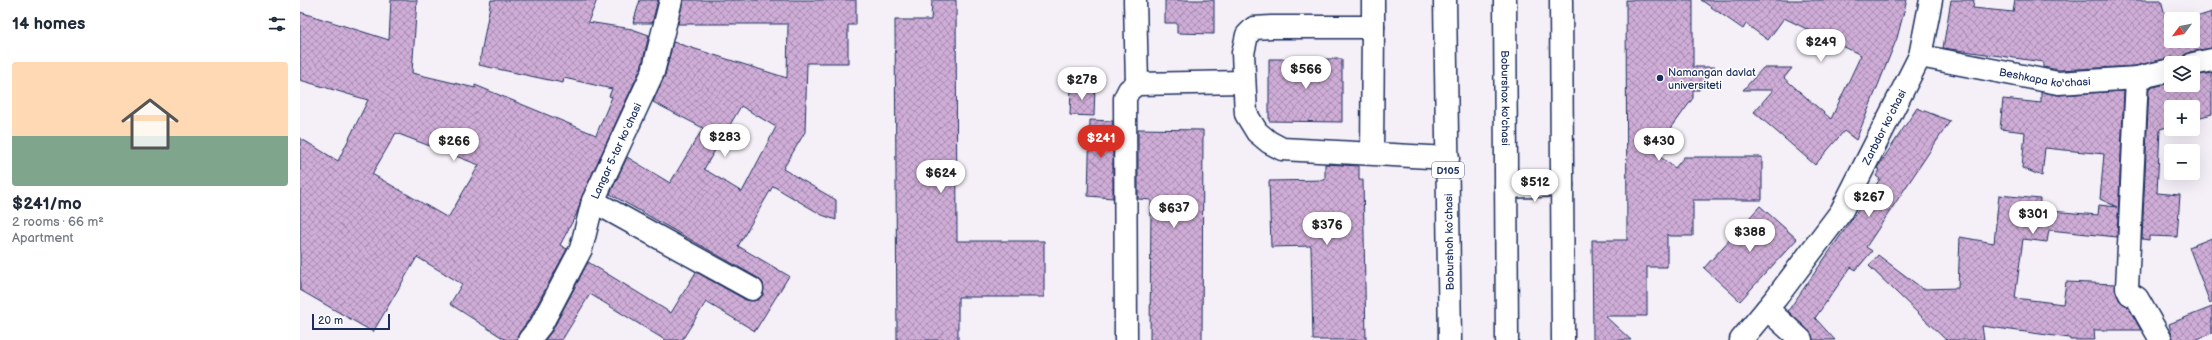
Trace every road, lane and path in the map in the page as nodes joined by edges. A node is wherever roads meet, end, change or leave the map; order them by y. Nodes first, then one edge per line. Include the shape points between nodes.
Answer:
1 (671, 0) edge
2 (1134, 0) edge
3 (1373, 0) edge
4 (1445, 0) edge
5 (1505, 0) edge
6 (1561, 0) edge
7 (1931, 0) edge
8 (1373, 27) junction
9 (1920, 56) junction
10 (2212, 60) edge
11 (2200, 63) edge
12 (2164, 72) edge
13 (2137, 78) junction
14 (1244, 82) junction
15 (1137, 84) junction
16 (1372, 154) junction
17 (1448, 158) junction
18 (1562, 185) junction
19 (1506, 187) junction
20 (593, 201) junction
21 (752, 289) dead end
22 (1767, 309) junction
23 (529, 340) edge
24 (1126, 340) edge
25 (1450, 340) edge
26 (1507, 340) edge
27 (1562, 340) edge
28 (1741, 340) edge
29 (1801, 340) edge
30 (2161, 340) edge

1 - 20 street, Langar 5-tor koʻchasi via 653,72
2 - 15 street
3 - 8 street
4 - 17 street, Boburshoh koʻchasi / D105
5 - 19 street, Boburshox ko'chasi
6 - 18 street
7 - 9 street, Zarbdor koʻchasi
8 - 14 street via 1254,28 1247,35 1243,53
8 - 16 street
9 - 13 street, Beshkapa ko'chasi via 2058,83
9 - 22 street, Zarbdor koʻchasi via 1841,212
10 - 11 street
12 - 13 street, Beshkapa ko'chasi
13 - 30 street via 2126,288 2137,298
14 - 15 street
14 - 16 street via 1246,114 1256,132 1269,142 1282,149
15 - 24 street via 1129,90 1124,110
16 - 17 street
17 - 25 street, Boburshoh koʻchasi / D105
18 - 19 street
18 - 27 street
19 - 26 street, Boburshox ko'chasi
20 - 21 street
20 - 23 street, Langar 5-tor koʻchasi via 581,249 541,325
22 - 28 street, Zarbdor koʻchasi
22 - 29 street

